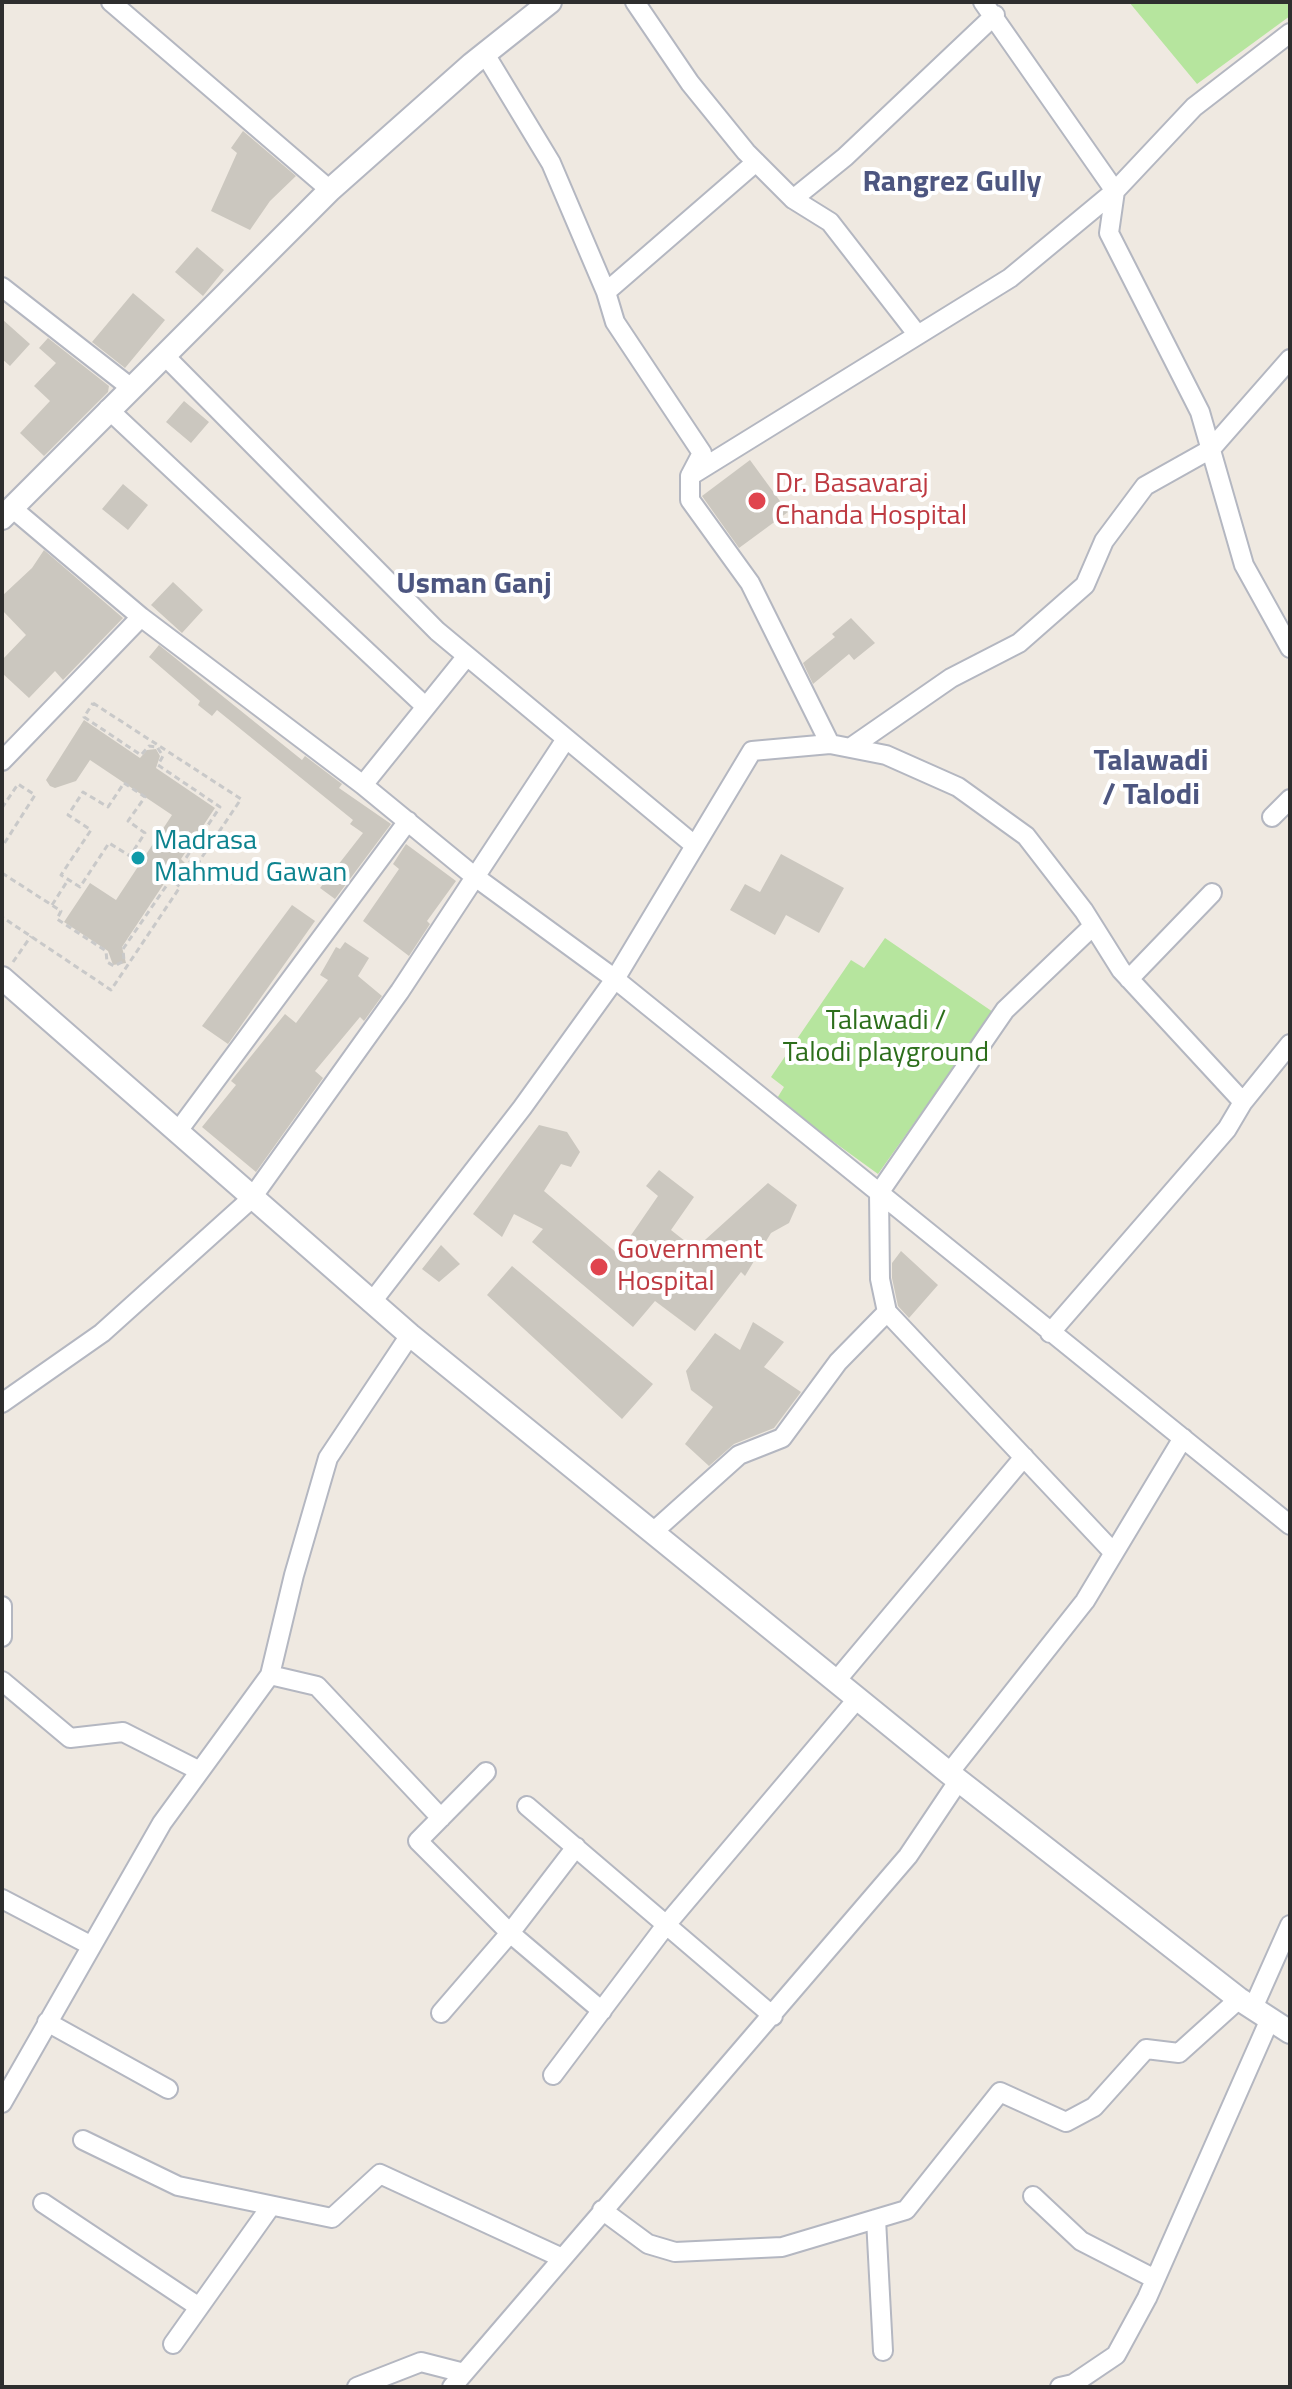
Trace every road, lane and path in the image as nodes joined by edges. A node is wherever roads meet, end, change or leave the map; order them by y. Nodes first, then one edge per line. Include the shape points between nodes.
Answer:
1 (111, 2) edge
2 (550, 2) edge
3 (635, 2) edge
4 (989, 9) edge
5 (1290, 33) edge
6 (485, 54) junction
7 (756, 162) junction
8 (330, 190) junction
9 (1115, 191) junction
10 (793, 199) junction
11 (2, 287) edge
12 (606, 292) junction
13 (917, 334) junction
14 (164, 355) junction
15 (1290, 359) edge
16 (130, 387) junction
17 (108, 409) junction
18 (1211, 449) junction
19 (690, 476) junction
20 (7, 513) edge
21 (141, 617) junction
22 (1290, 648) edge
23 (467, 656) junction
24 (426, 707) junction
25 (566, 739) junction
26 (830, 744) junction
27 (850, 748) junction
28 (2, 761) edge
29 (363, 785) junction
30 (1290, 799) edge
31 (2, 808) edge
32 (1272, 817) dead end
33 (408, 821) junction
34 (693, 844) junction
35 (2, 847) edge
36 (196, 866) joint
37 (2, 873) edge
38 (474, 876) junction
39 (68, 880) junction
40 (1212, 893) dead end
41 (52, 905) junction
42 (2, 917) edge
43 (1093, 926) junction
44 (31, 936) junction
45 (2, 979) edge
46 (615, 979) junction
47 (1129, 979) junction
48 (1290, 1044) edge
49 (1243, 1102) junction
50 (178, 1131) junction
51 (879, 1193) junction
52 (251, 1199) junction
53 (371, 1303) junction
54 (887, 1312) junction
55 (1050, 1333) junction
56 (410, 1335) junction
57 (2, 1403) edge
58 (1183, 1438) junction
59 (1024, 1457) junction
60 (1290, 1525) edge
61 (653, 1532) junction
62 (1113, 1552) junction
63 (2, 1606) edge
64 (2, 1637) edge
65 (270, 1675) junction
66 (2, 1681) edge
67 (836, 1681) junction
68 (858, 1698) junction
69 (200, 1771) junction
70 (486, 1772) dead end
71 (954, 1776) junction
72 (527, 1806) dead end
73 (441, 1818) junction
74 (576, 1847) junction
75 (2, 1899) edge
76 (666, 1925) junction
77 (1290, 1925) edge
78 (510, 1933) junction
79 (90, 1945) junction
80 (1254, 2009) junction
81 (602, 2011) junction
82 (441, 2013) dead end
83 (773, 2016) junction
84 (47, 2022) junction
85 (1290, 2032) edge
86 (553, 2075) dead end
87 (168, 2089) dead end
88 (2, 2103) edge
89 (83, 2140) dead end
90 (1033, 2196) dead end
91 (43, 2203) dead end
92 (271, 2206) junction
93 (602, 2210) junction
94 (876, 2219) junction
95 (560, 2257) junction
96 (1155, 2279) junction
97 (199, 2307) junction
98 (173, 2344) dead end
99 (883, 2351) dead end
100 (458, 2380) edge
101 (357, 2387) edge
102 (1060, 2387) edge

1 - 8 street
2 - 6 street
3 - 7 street via 690,83
4 - 9 street
4 - 10 street via 845,157
5 - 9 street via 1194,107
6 - 8 street
6 - 12 street via 551,163
7 - 10 street
7 - 12 street
8 - 14 street
9 - 13 street via 1010,278
9 - 18 street via 1109,233 1200,412
10 - 13 street via 830,222
11 - 16 street
12 - 19 street via 615,322 702,453
13 - 19 street
14 - 16 street
14 - 23 street
15 - 18 street
16 - 17 street
17 - 20 street
17 - 24 street
18 - 22 street via 1244,565
18 - 27 street via 1145,486 1104,541 1085,585 1019,643 951,678
19 - 26 street via 690,500 750,583
20 - 21 street
21 - 28 street
21 - 29 street
23 - 24 street
23 - 25 street
24 - 29 street
25 - 34 street
25 - 38 street
26 - 27 street
26 - 34 street via 752,751
27 - 43 street via 886,755 958,787 1026,836
29 - 33 street
30 - 32 street
31 - 35 path via 18,784 35,795
33 - 38 street
33 - 50 street
34 - 46 street
36 - 36 path via 186,858 220,807 158,765 163,756 157,747 149,746 141,755 84,717 93,703 241,799
37 - 41 path
38 - 46 street
38 - 52 street via 400,991
39 - 39 path via 80,887 109,843 130,856 145,833 128,821 145,797 124,783 108,807 83,792 68,815 91,830 61,875
39 - 41 path
40 - 47 street
41 - 44 path via 61,911 57,919 106,951 107,962 117,966 171,879 180,887 111,990
42 - 44 path
43 - 47 street
43 - 51 street via 1005,1010
44 - 45 path
45 - 50 street
46 - 51 street
46 - 53 street
47 - 49 street
48 - 49 street
49 - 55 street via 1227,1129
50 - 52 street
51 - 54 street via 880,1279
51 - 55 street
52 - 53 street
52 - 57 street via 102,1333
53 - 56 street
54 - 59 street
54 - 61 street via 838,1362 782,1438 739,1455
55 - 58 street
56 - 61 street
56 - 65 street via 328,1458
58 - 60 street
58 - 62 street
59 - 62 street
59 - 67 street
61 - 67 street
62 - 71 street via 1085,1601
63 - 64 street
65 - 69 street
65 - 73 street via 317,1686
66 - 69 street via 70,1738 123,1732
67 - 68 street
68 - 71 street
68 - 76 street
69 - 79 street via 162,1823
70 - 73 street
71 - 80 street
71 - 83 street via 908,1856
72 - 74 street
73 - 78 street via 418,1841
74 - 76 street
74 - 78 street
75 - 79 street
76 - 81 street
76 - 83 street
77 - 80 street
78 - 81 street
78 - 82 street
79 - 84 street
80 - 85 street
80 - 94 street via 1179,2053 1146,2049 1094,2107 1066,2122 1000,2092 906,2210
80 - 96 street
81 - 86 street
83 - 93 street
84 - 87 street
84 - 88 street
89 - 92 street via 178,2186
90 - 96 street via 1081,2241
91 - 97 street
92 - 95 street via 332,2218 380,2174
92 - 97 street
93 - 94 street via 648,2244 675,2252 782,2247
93 - 95 street
94 - 99 street
95 - 100 street
96 - 102 street via 1116,2355
97 - 98 street
100 - 101 street via 421,2362

